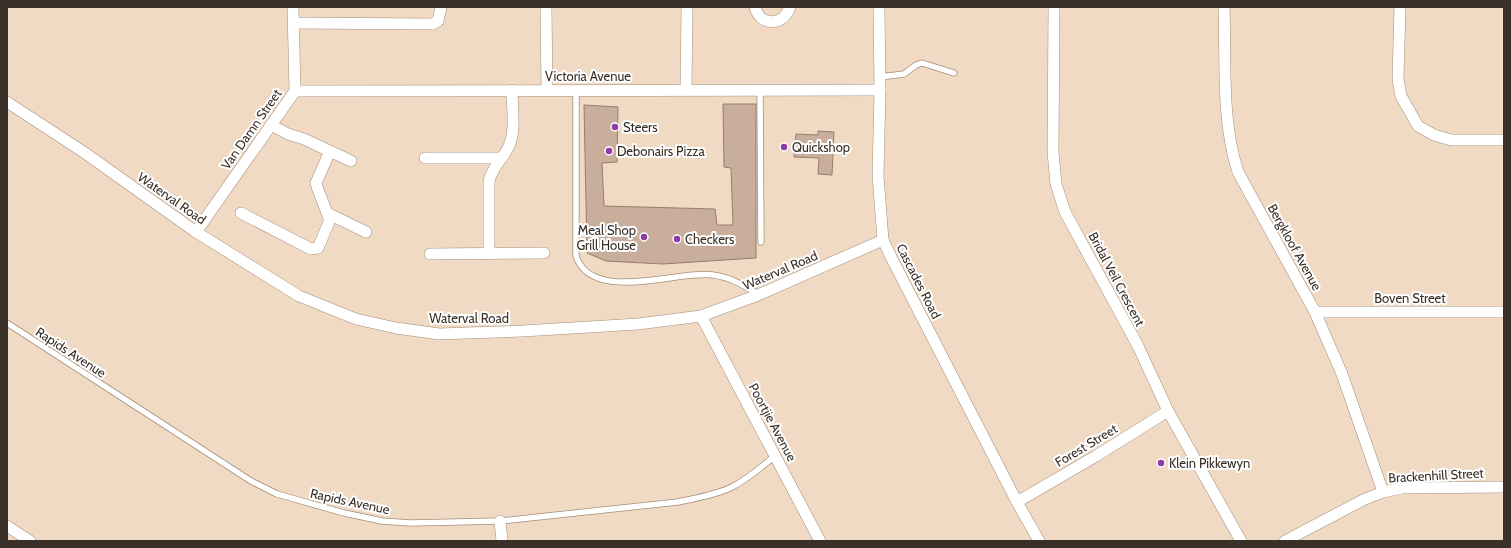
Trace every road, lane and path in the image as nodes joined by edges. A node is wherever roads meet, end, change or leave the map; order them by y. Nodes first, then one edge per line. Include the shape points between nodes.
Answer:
1 (294, 7) edge
2 (441, 7) edge
3 (546, 7) edge
4 (687, 7) edge
5 (755, 7) edge
6 (790, 7) edge
7 (879, 7) edge
8 (1054, 7) edge
9 (1224, 7) edge
10 (1400, 7) edge
11 (294, 23) junction
12 (954, 73) dead end
13 (880, 77) junction
14 (512, 90) junction
15 (547, 90) junction
16 (576, 90) junction
17 (686, 90) junction
18 (760, 90) junction
19 (880, 90) junction
20 (295, 91) junction
21 (7, 102) edge
22 (271, 125) junction
23 (1504, 140) edge
24 (330, 151) junction
25 (425, 158) dead end
26 (501, 158) junction
27 (351, 161) dead end
28 (241, 213) dead end
29 (327, 213) junction
30 (196, 232) junction
31 (366, 232) dead end
32 (883, 240) junction
33 (761, 242) dead end
34 (544, 253) dead end
35 (430, 254) dead end
36 (489, 254) junction
37 (758, 294) junction
38 (1315, 312) junction
39 (1504, 312) edge
40 (702, 316) junction
41 (7, 323) edge
42 (1168, 411) junction
43 (775, 456) junction
44 (1504, 487) edge
45 (1383, 492) junction
46 (1017, 502) junction
47 (500, 521) junction
48 (7, 526) edge
49 (30, 541) edge
50 (502, 541) edge
51 (820, 541) edge
52 (1039, 541) edge
53 (1241, 541) edge
54 (1286, 541) edge

1 - 11 street, Van Damn Street
2 - 11 street via 438,21 432,24
3 - 15 street
4 - 17 street
5 - 6 street via 759,16 775,22 785,17
7 - 13 street, Cascades Road
8 - 42 street, Bridal Veil Crescent via 1053,152 1056,184 1065,212 1138,346
9 - 38 street, Bergkloof Avenue via 1226,102 1232,152 1238,172
10 - 23 street via 1398,79 1401,96 1418,126 1434,135 1451,140
11 - 20 street, Van Damn Street
12 - 13 lane via 922,63 904,74
13 - 19 street, Cascades Road
14 - 15 street, Victoria Avenue
14 - 20 street, Victoria Avenue
14 - 26 street via 512,137
15 - 16 street, Victoria Avenue
16 - 17 street, Victoria Avenue
16 - 37 lane via 578,262 589,274 599,279 630,283 687,275 711,275 739,282
17 - 18 street, Victoria Avenue
18 - 19 street, Victoria Avenue
18 - 33 lane
19 - 32 street, Cascades Road via 878,176
20 - 22 street, Van Damn Street
21 - 30 street, Waterval Road
22 - 24 street
22 - 30 street, Van Damn Street
24 - 27 street
24 - 29 street via 316,183
25 - 26 street
26 - 36 street via 489,182
28 - 29 street via 315,249 320,245 328,228
29 - 31 street
30 - 40 street, Waterval Road via 300,296 356,319 396,328 439,334 523,331 638,324
32 - 37 street, Waterval Road
32 - 46 street, Cascades Road
34 - 36 street
35 - 36 street
37 - 40 street, Waterval Road
38 - 39 street, Boven Street
38 - 45 street, Bergkloof Avenue via 1342,374
40 - 43 street, Poortjie Avenue
41 - 47 lane, Rapids Avenue via 251,481 277,494 344,514 382,521
42 - 46 street, Forest Street
42 - 53 street, Bridal Veil Crescent
43 - 47 lane, Rapids Avenue via 731,487 704,496 678,502
43 - 51 street, Poortjie Avenue
44 - 45 street, Brackenhill Street via 1402,488
45 - 54 street, Brackenhill Street
46 - 52 street, Cascades Road
47 - 50 street
48 - 49 street

